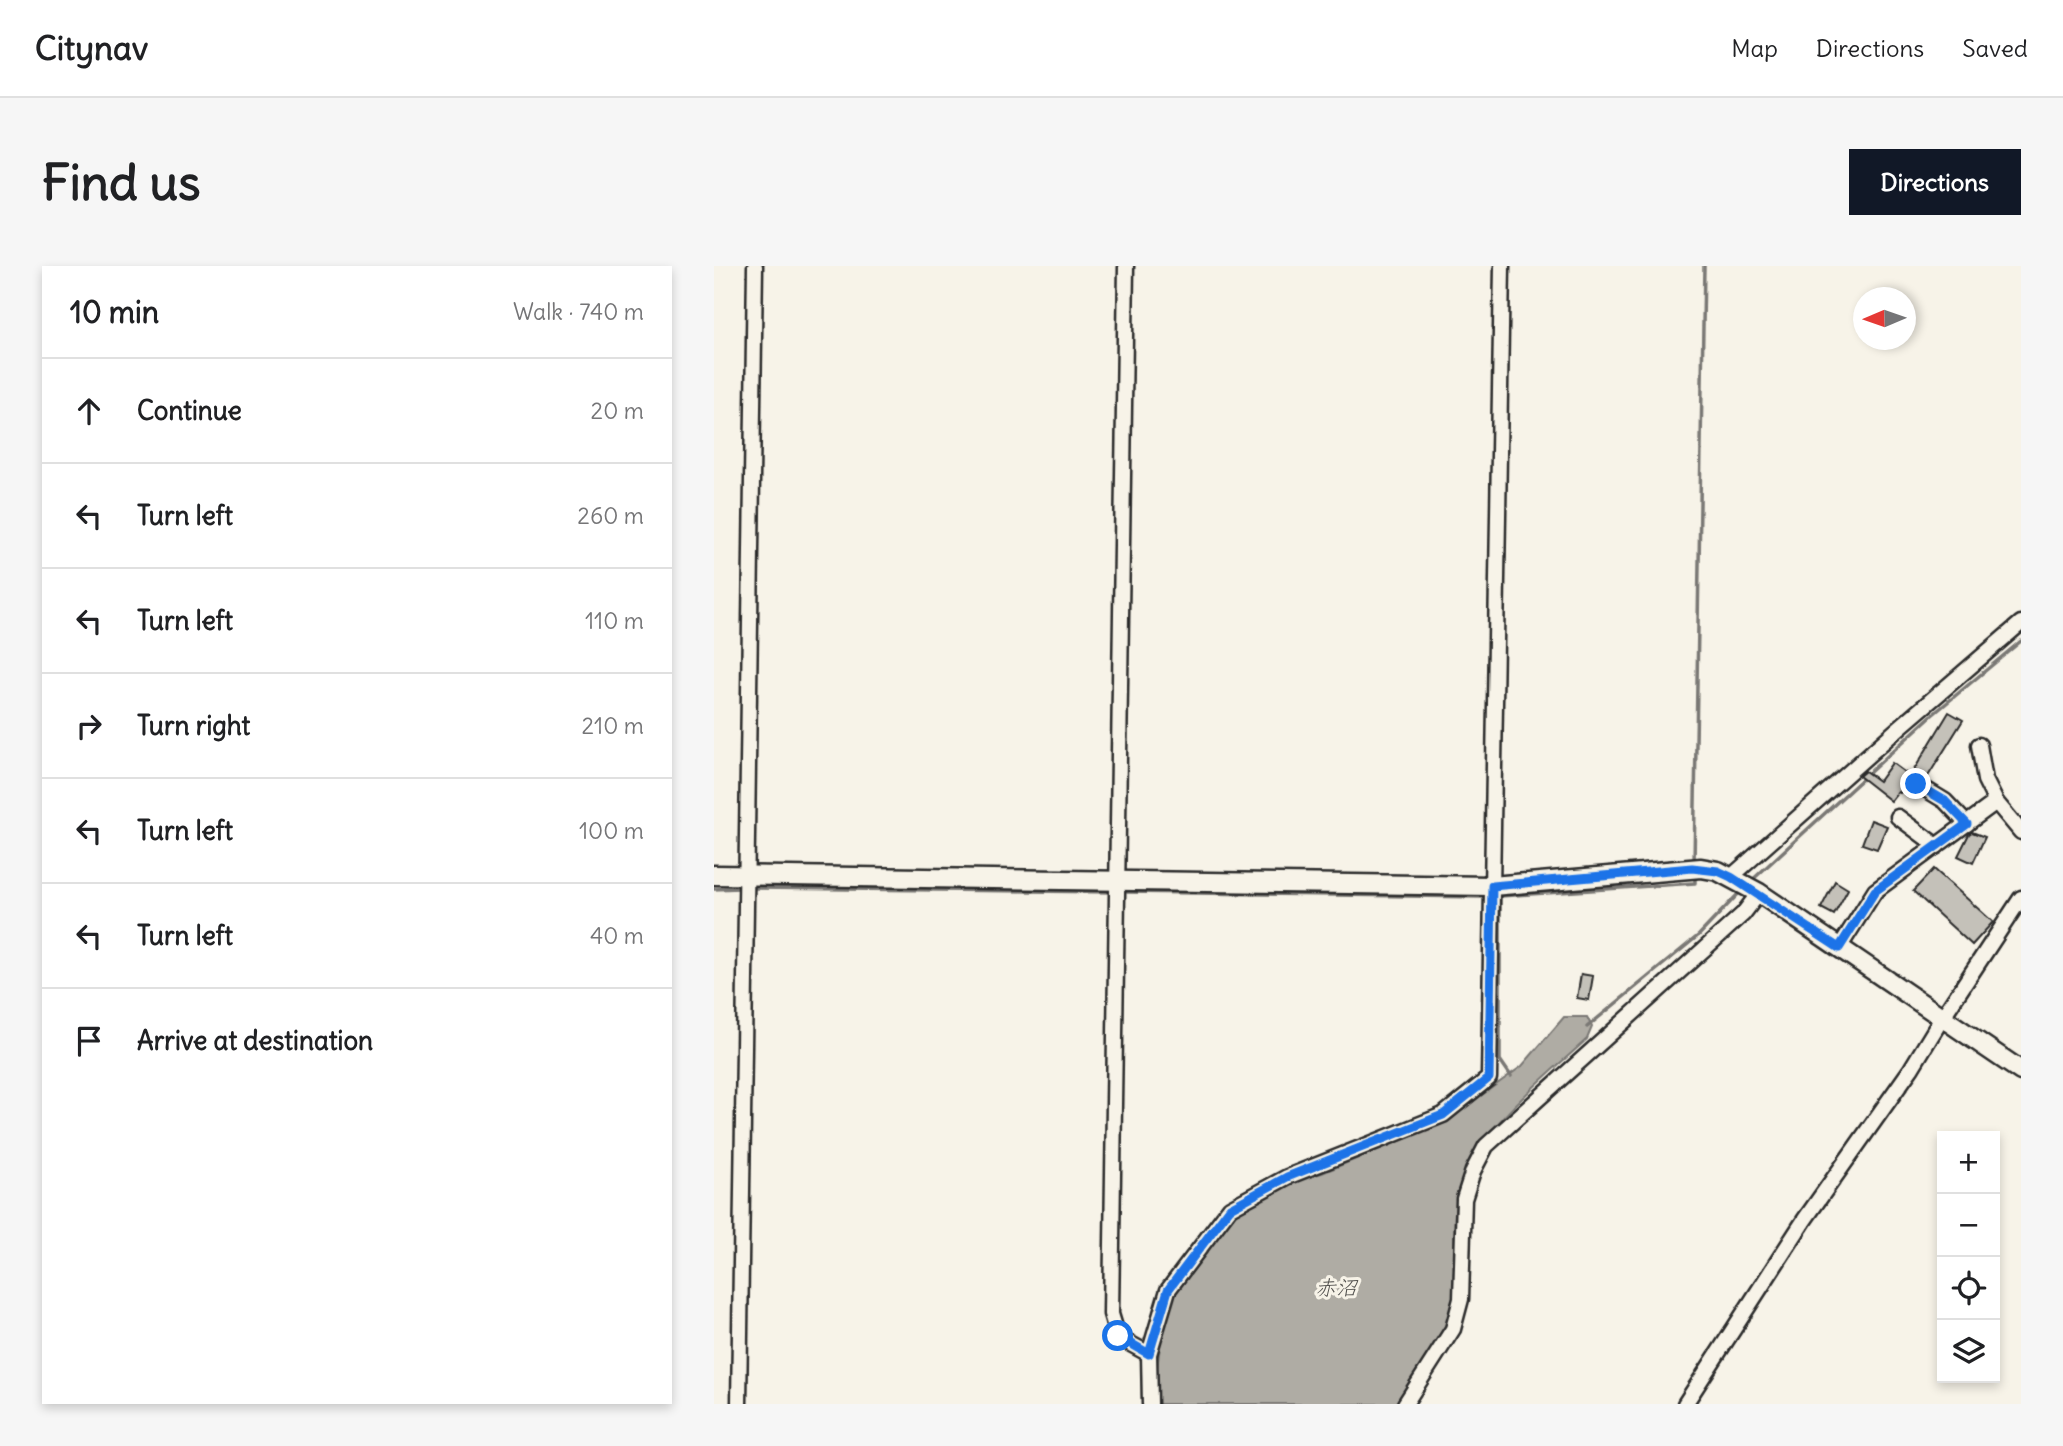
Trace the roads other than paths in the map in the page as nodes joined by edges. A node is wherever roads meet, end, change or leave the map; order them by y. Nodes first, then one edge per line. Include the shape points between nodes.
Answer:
1 (754, 266) edge
2 (1126, 266) edge
3 (1502, 266) edge
4 (2021, 623) edge
5 (1979, 744) dead end
6 (1916, 784) dead end
7 (1996, 803) junction
8 (1898, 817) dead end
9 (1967, 824) junction
10 (2021, 832) edge
11 (1937, 846) junction
12 (714, 875) edge
13 (747, 876) junction
14 (1119, 881) junction
15 (1744, 885) junction
16 (1492, 886) junction
17 (2021, 898) edge
18 (1839, 948) junction
19 (1942, 1018) junction
20 (2021, 1071) edge
21 (1149, 1354) junction
22 (739, 1404) edge
23 (1150, 1404) edge
24 (1405, 1404) edge
25 (1685, 1404) edge

1 - 13 street
2 - 14 street
3 - 16 street
4 - 15 street via 1900,727
5 - 7 street
6 - 9 street via 1945,801
7 - 9 street
7 - 10 street
8 - 11 street
9 - 11 street
11 - 18 street via 1875,891
12 - 13 street
13 - 14 street
13 - 22 street
14 - 16 street
14 - 21 street via 1111,1314 1118,1336
15 - 16 street via 1718,871 1696,868
15 - 18 street
15 - 24 street via 1743,914 1486,1146 1464,1199 1461,1299 1453,1329
16 - 21 street via 1489,1078 1443,1115 1287,1177 1230,1208 1168,1290
17 - 19 street
18 - 19 street
19 - 20 street
19 - 25 street
21 - 23 street

